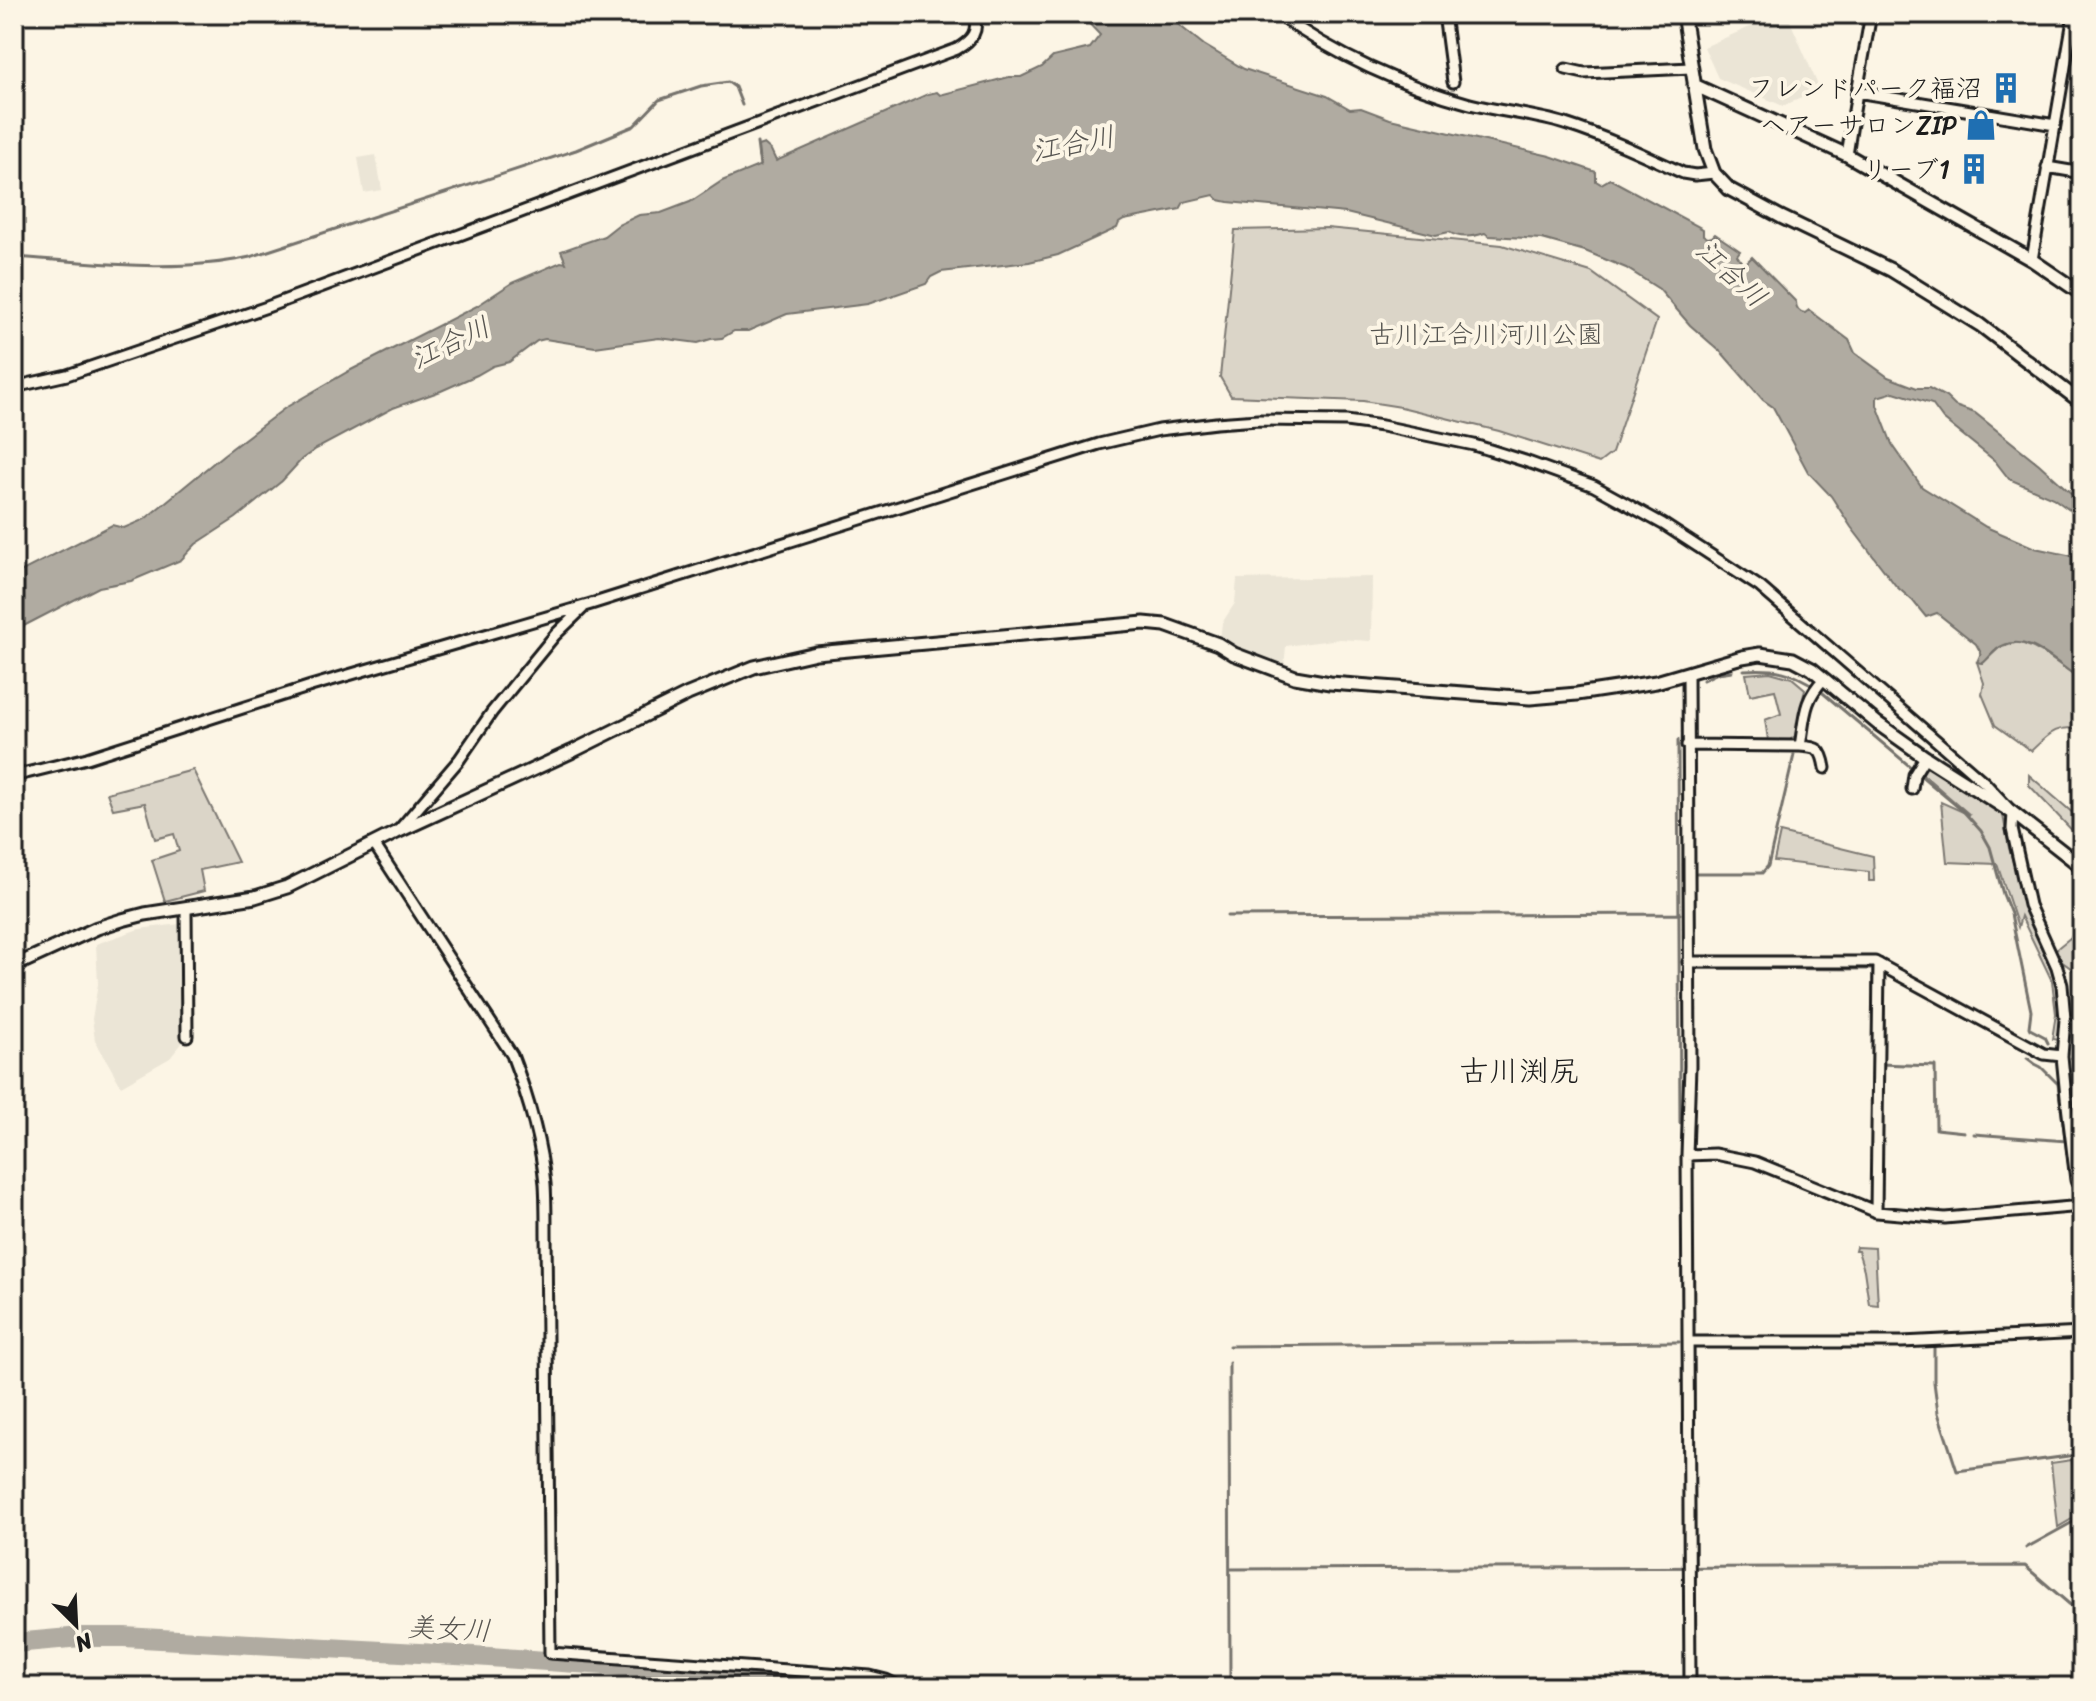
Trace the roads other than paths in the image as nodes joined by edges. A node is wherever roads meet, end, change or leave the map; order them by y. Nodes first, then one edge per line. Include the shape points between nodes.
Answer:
1 (973, 14) edge
2 (1278, 14) edge
3 (1444, 14) edge
4 (1683, 14) edge
5 (1871, 14) edge
6 (2074, 14) edge
7 (1691, 68) junction
8 (1566, 69) dead end
9 (1453, 82) dead end
10 (1694, 85) junction
11 (1857, 92) junction
12 (2055, 125) junction
13 (1847, 155) junction
14 (2047, 167) junction
15 (1714, 173) junction
16 (2082, 173) edge
17 (2032, 260) junction
18 (2082, 294) edge
19 (14, 387) edge
20 (2082, 403) edge
21 (585, 605) junction
22 (1688, 673) junction
23 (1822, 680) junction
24 (1687, 745) junction
25 (1800, 746) junction
26 (1919, 766) junction
27 (1825, 768) dead end
28 (14, 776) edge
29 (1912, 789) dead end
30 (2013, 813) junction
31 (397, 832) junction
32 (374, 844) junction
33 (2082, 867) edge
34 (186, 909) junction
35 (1688, 962) junction
36 (14, 966) edge
37 (1878, 968) junction
38 (187, 1036) dead end
39 (2062, 1056) junction
40 (1687, 1155) junction
41 (2082, 1193) edge
42 (2082, 1206) edge
43 (1876, 1212) junction
44 (2082, 1333) edge
45 (1689, 1342) junction
46 (900, 1687) edge
47 (1690, 1687) edge

1 - 19 street via 975,34 957,49 267,307 67,375
2 - 15 street via 1353,59 1431,92 1561,123 1683,173
3 - 9 street
4 - 7 street
5 - 11 street
6 - 12 street
7 - 8 street via 1584,73
7 - 10 street
10 - 13 street
10 - 15 street
11 - 12 street
11 - 13 street
12 - 14 street
13 - 17 street
14 - 16 street
14 - 17 street
15 - 20 street via 1729,189 1891,270 1980,325
17 - 18 street
21 - 28 street
21 - 30 street via 1035,463 1159,430 1258,420 1382,426 1525,461 1594,486 1663,524 1760,587
21 - 31 street
22 - 23 street via 1760,654 1793,659
22 - 24 street
22 - 31 street via 1530,698 1330,683 1295,677 1165,625 1144,623 816,653 724,678
23 - 25 street via 1807,703
23 - 26 street via 1877,723
24 - 25 street
24 - 35 street
25 - 27 street via 1819,750
26 - 29 street
26 - 30 street
30 - 33 street
30 - 39 street via 2029,905 2062,985
31 - 32 street
32 - 34 street via 287,887
32 - 46 street via 512,1055 537,1135 547,1250 550,1653 870,1676
34 - 36 street via 97,928
34 - 38 street
35 - 37 street
35 - 40 street
37 - 39 street via 2044,1054
37 - 43 street
39 - 41 street via 2076,1180
40 - 43 street via 1755,1162
40 - 45 street
42 - 43 street via 1945,1218
44 - 45 street via 1902,1342
45 - 47 street

